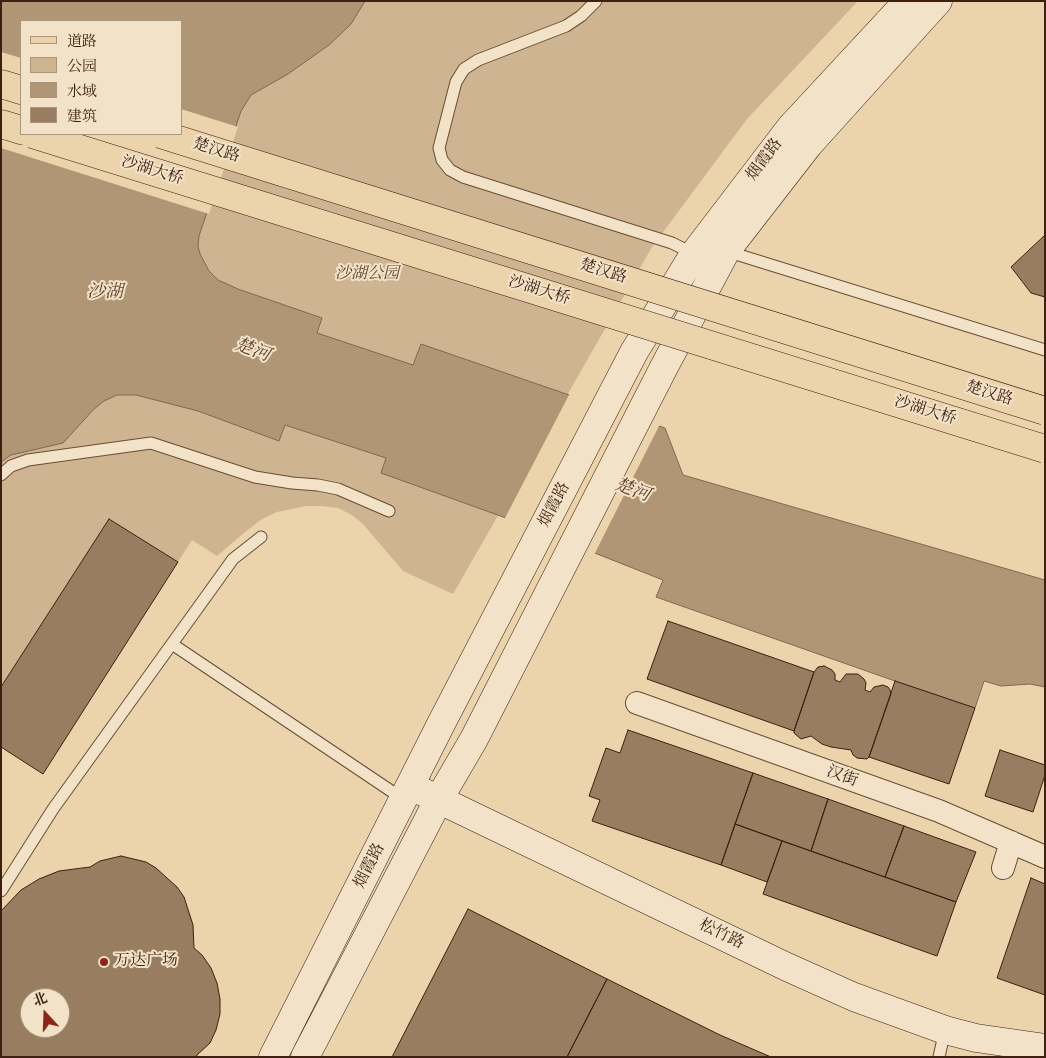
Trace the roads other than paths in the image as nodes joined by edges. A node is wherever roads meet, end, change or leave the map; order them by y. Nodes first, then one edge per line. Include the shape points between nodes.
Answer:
1 (596, 1) edge
2 (908, 1) edge
3 (938, 1) edge
4 (1, 84) edge
5 (20, 90) edge
6 (1, 124) edge
7 (20, 130) edge
8 (35, 135) edge
9 (163, 135) edge
10 (726, 251) junction
11 (694, 254) junction
12 (1045, 350) edge
13 (1045, 411) edge
14 (1045, 449) edge
15 (1, 475) edge
16 (389, 511) dead end
17 (261, 537) dead end
18 (172, 644) junction
19 (638, 703) dead end
20 (407, 792) junction
21 (439, 799) junction
22 (1011, 842) junction
23 (1045, 857) edge
24 (1003, 868) dead end
25 (1, 892) edge
26 (945, 1030) junction
27 (1045, 1048) edge
28 (273, 1057) edge
29 (305, 1057) edge
30 (939, 1057) edge

1 - 11 lane via 592,8 566,26 478,60 464,70 456,82 439,148 442,160 450,170 463,177 672,242
2 - 11 main road, 烟霞路 via 791,127
3 - 10 main road, 烟霞路 via 809,144
4 - 5 main road
6 - 7 main road
8 - 14 main road, 沙湖大桥, bridge
9 - 13 main road, 楚汉路, bridge
10 - 12 lane
10 - 21 main road, 烟霞路 via 474,739
11 - 20 main road, 烟霞路 via 634,352
15 - 16 lane via 11,466 28,460 151,443 255,477 338,489
17 - 18 lane via 233,559
18 - 20 lane
18 - 25 lane via 53,809
19 - 22 street, 汉街 via 939,811
20 - 21 main road, 松竹路
20 - 28 main road, 烟霞路
21 - 26 main road, 松竹路 via 787,967 854,997
21 - 29 main road, 烟霞路
22 - 23 street, 汉街
22 - 24 street
26 - 27 main road, 松竹路
26 - 30 lane

